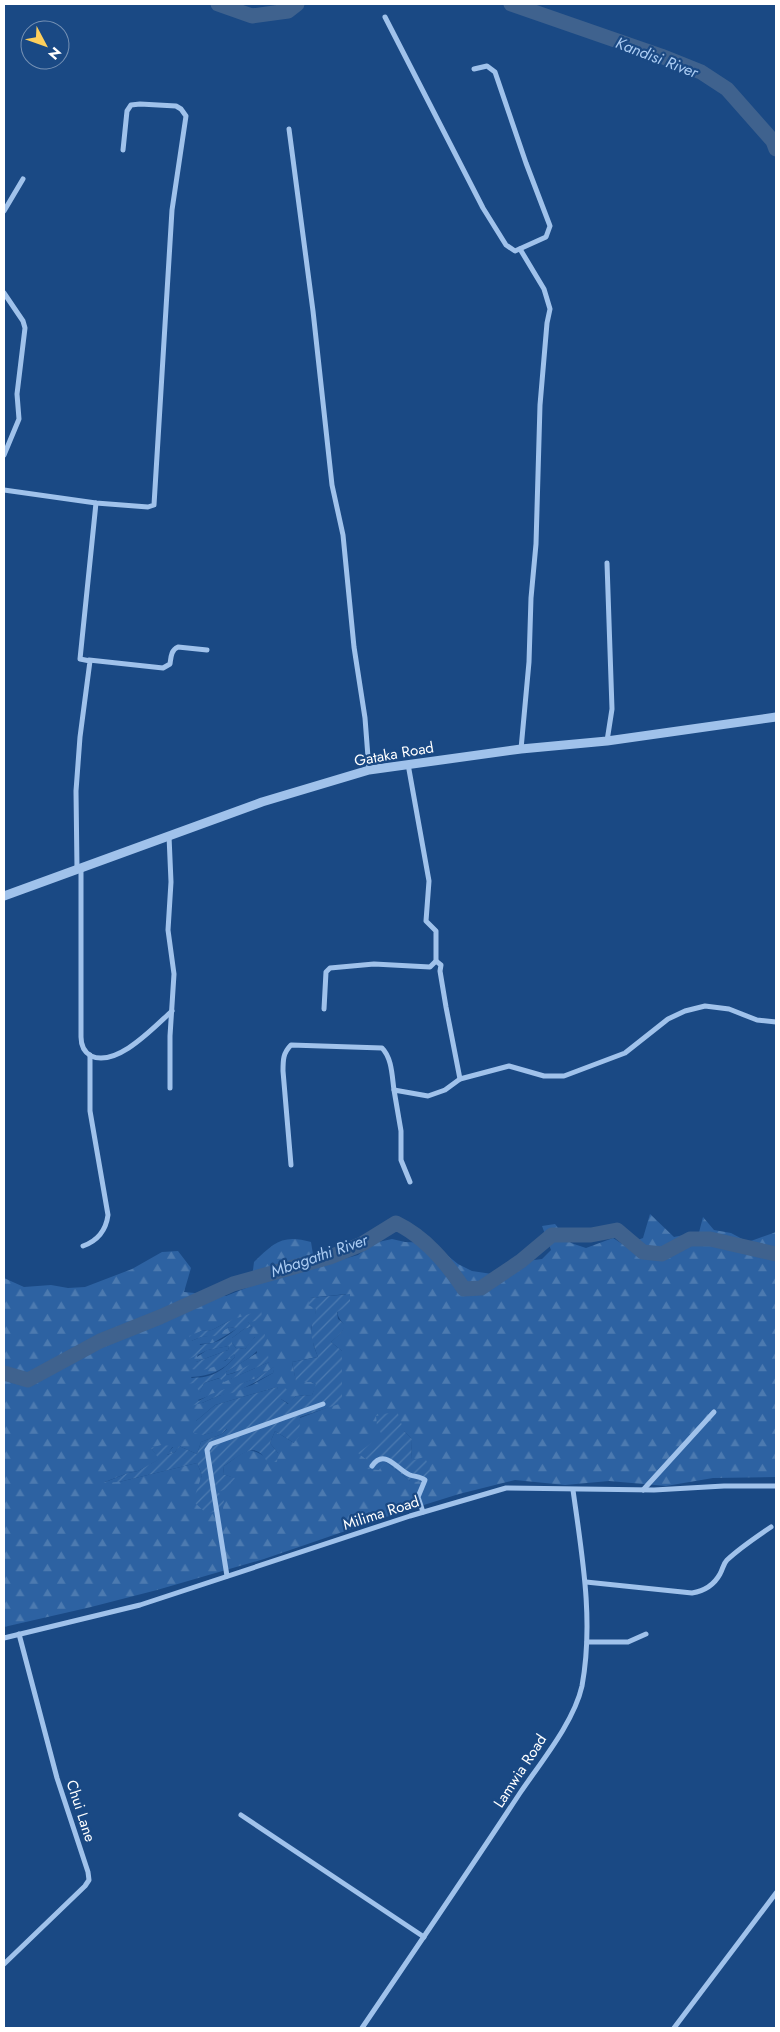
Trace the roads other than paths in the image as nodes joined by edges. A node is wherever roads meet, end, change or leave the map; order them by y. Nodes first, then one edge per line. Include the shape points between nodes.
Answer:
1 (385, 16) dead end
2 (474, 69) dead end
3 (289, 129) dead end
4 (123, 150) dead end
5 (22, 179) dead end
6 (4, 211) edge
7 (520, 249) junction
8 (4, 293) edge
9 (4, 454) edge
10 (4, 490) edge
11 (96, 503) junction
12 (607, 562) dead end
13 (207, 650) dead end
14 (80, 659) junction
15 (776, 717) edge
16 (607, 741) junction
17 (521, 749) junction
18 (408, 764) junction
19 (369, 770) junction
20 (169, 835) junction
21 (79, 868) junction
22 (4, 896) edge
23 (436, 962) junction
24 (324, 1008) dead end
25 (172, 1011) junction
26 (776, 1022) edge
27 (90, 1055) junction
28 (460, 1079) junction
29 (170, 1088) dead end
30 (394, 1090) junction
31 (290, 1165) dead end
32 (410, 1182) dead end
33 (83, 1246) dead end
34 (323, 1404) dead end
35 (714, 1412) dead end
36 (372, 1466) dead end
37 (776, 1486) edge
38 (573, 1490) junction
39 (643, 1490) junction
40 (423, 1512) junction
41 (771, 1527) dead end
42 (227, 1576) junction
43 (586, 1582) junction
44 (19, 1634) junction
45 (646, 1634) dead end
46 (4, 1638) edge
47 (587, 1642) junction
48 (241, 1815) dead end
49 (776, 1893) edge
50 (424, 1937) junction
51 (4, 1964) edge
52 (362, 2028) edge
53 (674, 2028) edge

1 - 7 street via 484,208 506,245 515,251
2 - 7 street via 486,66 495,72 550,226 546,237
3 - 19 street via 332,485 343,535
4 - 11 street via 127,111 131,105 176,106 186,116 172,210 154,504 148,507
5 - 6 street
7 - 17 street via 544,289 550,309 540,405 536,544
8 - 9 street via 25,328 17,394 20,419
10 - 11 street
11 - 14 street
12 - 16 street via 612,709
13 - 14 street via 178,647 173,651 170,664 163,668
14 - 21 street via 90,661 76,791
15 - 16 street, Gataka Road
16 - 17 street, Gataka Road
17 - 18 street, Gataka Road
18 - 19 street, Gataka Road
18 - 23 street via 429,881 426,921 436,931
19 - 20 street, Gataka Road via 262,802
20 - 21 street, Gataka Road
20 - 25 street via 168,930 174,974
21 - 22 street, Gataka Road
21 - 27 street via 82,1044
23 - 24 street via 430,967 374,964 330,968 326,972
23 - 28 street via 441,965
25 - 27 street via 120,1053 108,1058
25 - 29 street
26 - 28 street via 705,1006 668,1019 625,1053 564,1076 544,1076 509,1066
27 - 33 street via 90,1111 108,1215 98,1236
28 - 30 street via 445,1090 428,1096
30 - 31 street via 387,1054 382,1048 291,1045 283,1057
30 - 32 street via 402,1160
34 - 42 street via 208,1446
35 - 39 street
36 - 40 street via 388,1459 409,1475 425,1480 418,1497
37 - 39 street, Milima Road
38 - 39 street, Milima Road
38 - 40 street, Milima Road via 506,1488
38 - 43 street, Lamwia Road
40 - 42 street, Milima Road
41 - 43 street via 724,1562 720,1574 702,1592
42 - 44 street, Milima Road via 140,1605
43 - 47 street, Lamwia Road
44 - 46 street, Milima Road
44 - 51 street, Chui Lane via 57,1778 89,1880
45 - 47 street via 628,1642
47 - 50 street, Lamwia Road via 581,1688 564,1727
48 - 50 street
49 - 53 street
50 - 52 street, Lamwia Road

